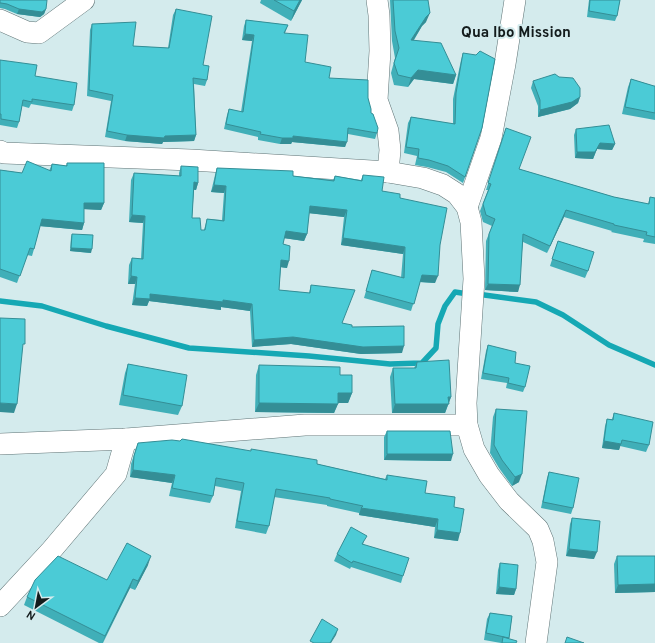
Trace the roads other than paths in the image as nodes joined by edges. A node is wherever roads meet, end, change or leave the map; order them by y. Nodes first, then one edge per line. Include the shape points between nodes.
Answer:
1 (84, 0) edge
2 (377, 0) edge
3 (515, 0) edge
4 (0, 20) edge
5 (0, 151) edge
6 (388, 172) junction
7 (467, 207) junction
8 (467, 425) junction
9 (126, 439) junction
10 (0, 444) edge
11 (0, 606) edge
12 (536, 643) edge

1 - 4 street via 39,33 27,32
2 - 6 street via 380,51 377,100 388,131
3 - 7 street via 491,138
5 - 6 street
6 - 7 street via 443,184 457,194
7 - 8 street via 471,222 474,282 466,403
8 - 9 street via 305,426
8 - 12 street via 474,449 489,475 509,502 538,529 543,541 547,562
9 - 10 street
9 - 11 street via 116,474

